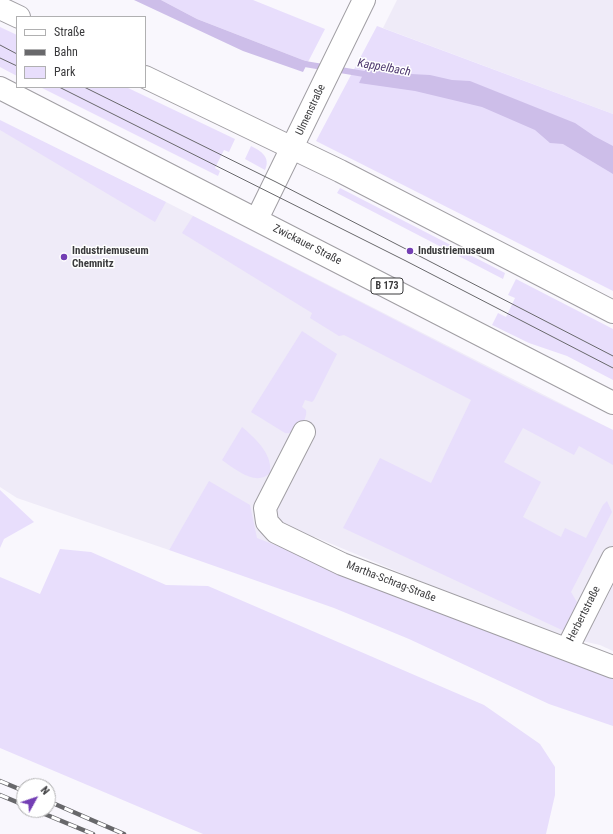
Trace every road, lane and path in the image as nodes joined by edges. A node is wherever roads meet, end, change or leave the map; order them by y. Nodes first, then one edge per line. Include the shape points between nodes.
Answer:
1 (364, 0) edge
2 (0, 8) edge
3 (17, 16) edge
4 (146, 77) edge
5 (0, 88) edge
6 (293, 147) junction
7 (257, 219) junction
8 (613, 312) edge
9 (613, 403) edge
10 (304, 432) dead end
11 (613, 558) edge
12 (567, 649) junction
13 (613, 667) edge

1 - 6 main road, Ulmenstraße
2 - 3 main road
4 - 6 main road
5 - 7 main road, Zwickauer Straße / B 173
6 - 7 main road, Ulmenstraße
6 - 8 main road
7 - 9 main road, Zwickauer Straße / B 173
10 - 12 main road, Martha-Schrag-Straße via 265,508 267,522 276,532 342,564
11 - 12 main road, Herbertstraße
12 - 13 main road, Martha-Schrag-Straße

